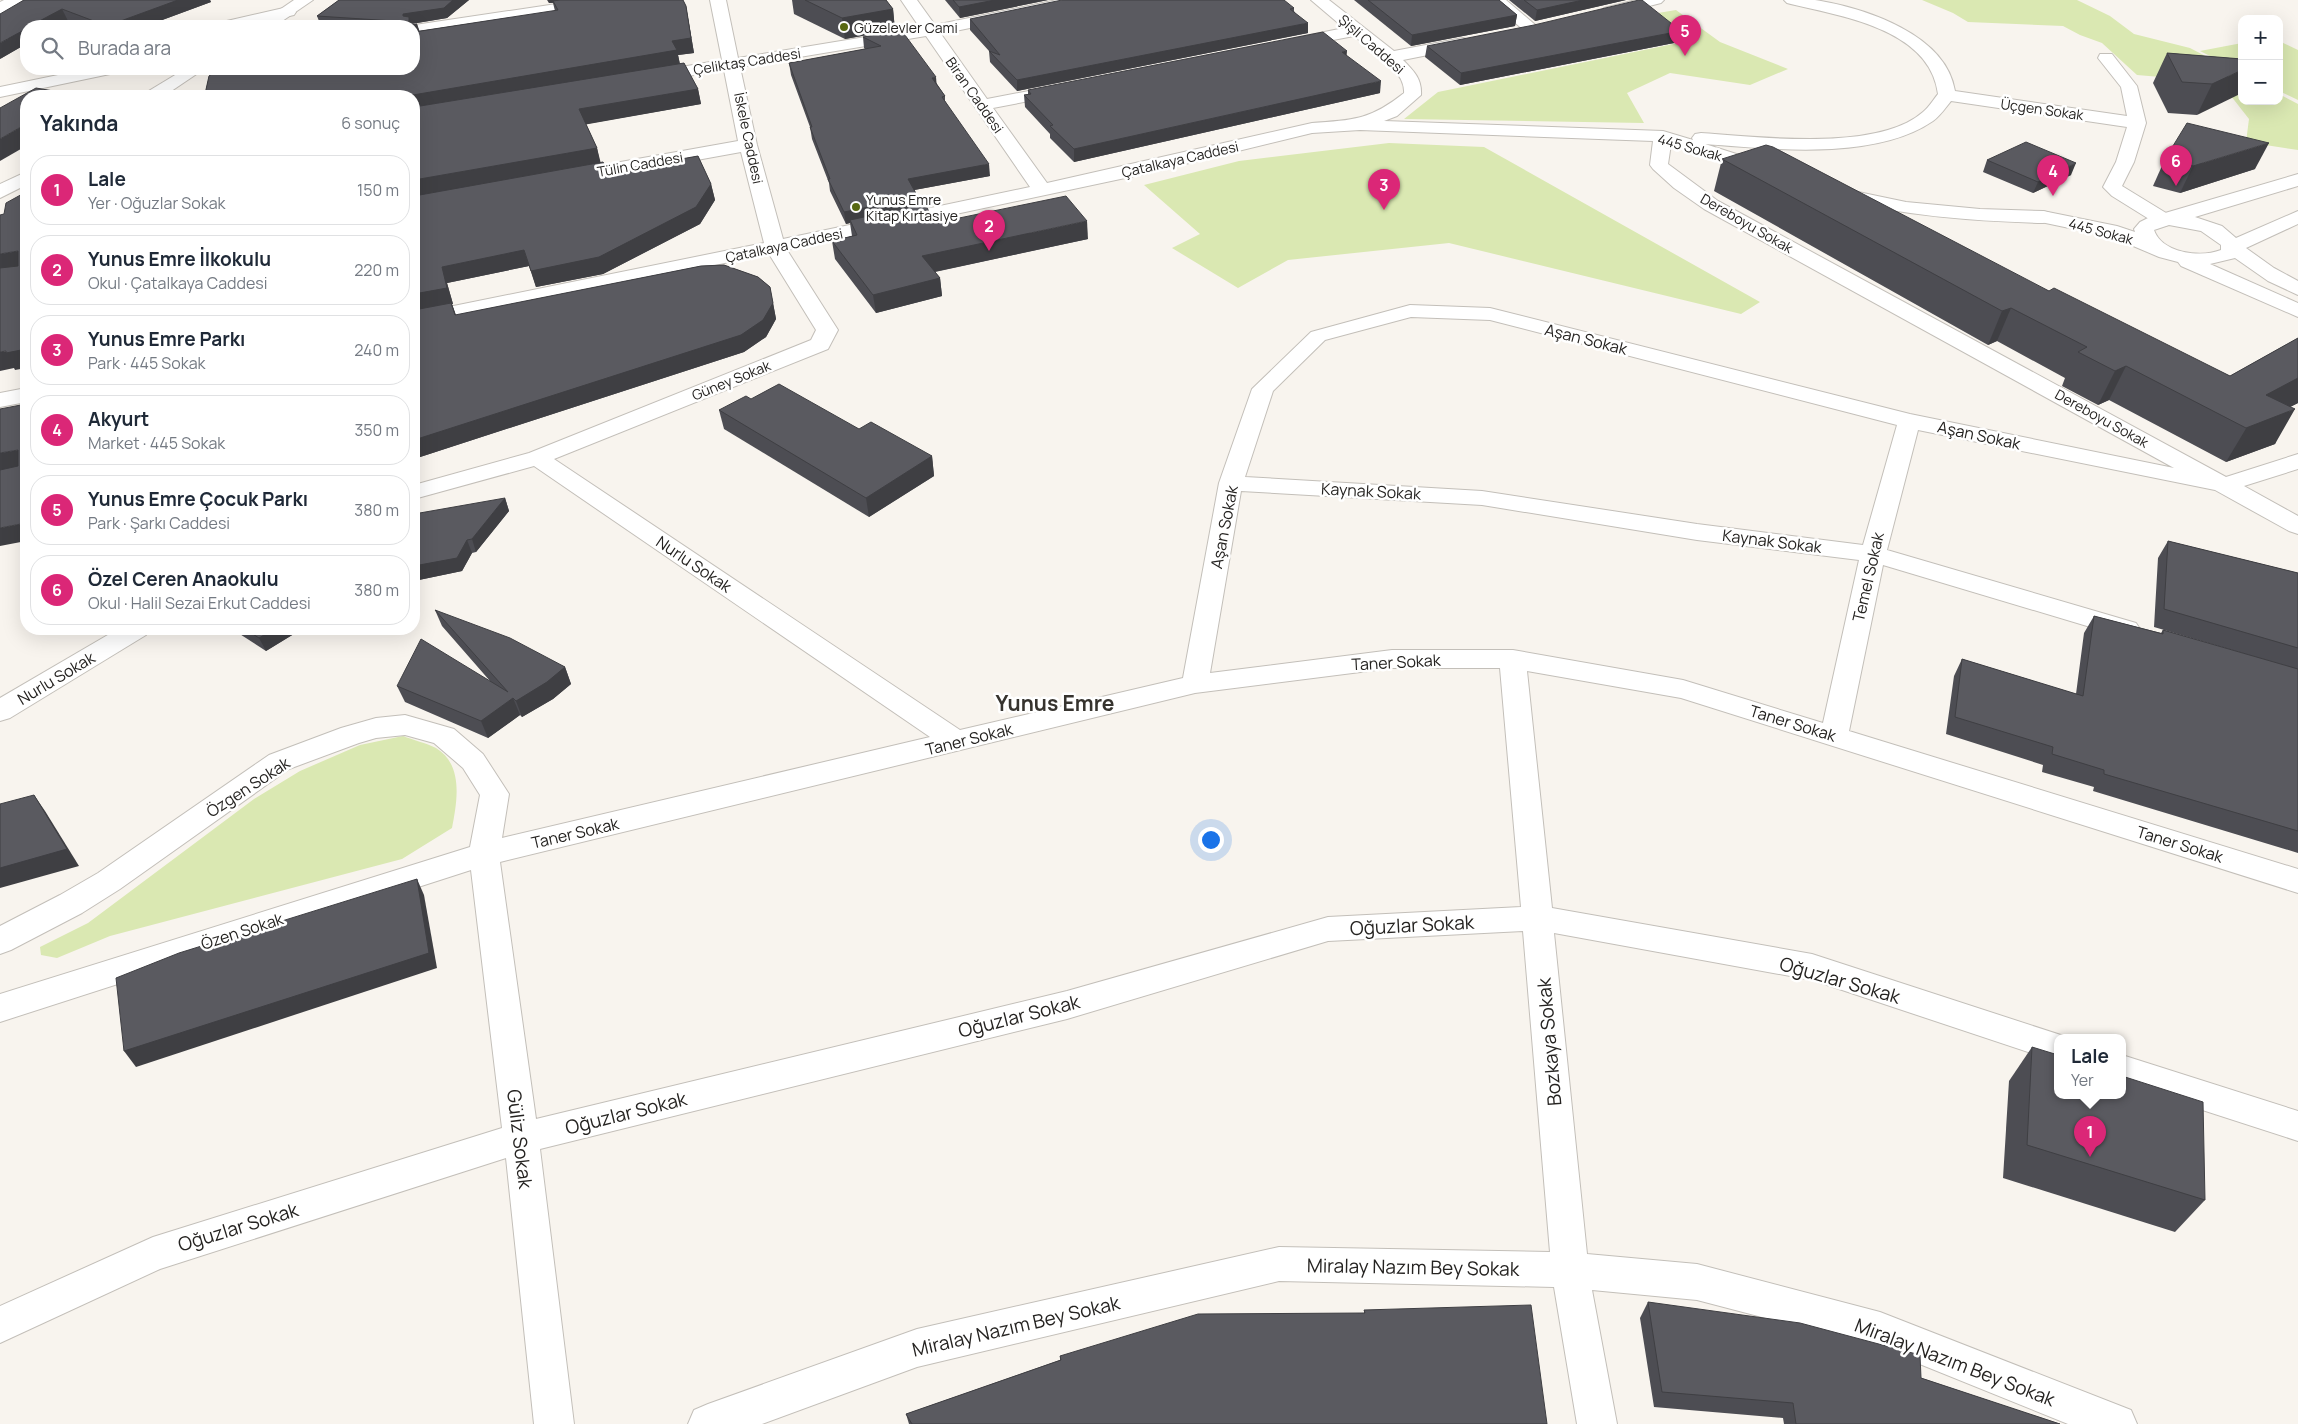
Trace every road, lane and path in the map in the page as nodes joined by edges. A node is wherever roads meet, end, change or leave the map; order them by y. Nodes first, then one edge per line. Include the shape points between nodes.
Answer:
1 (305, 0) edge
2 (497, 0) edge
3 (616, 0) edge
4 (718, 0) edge
5 (909, 0) edge
6 (1080, 0) edge
7 (1319, 0) edge
8 (1496, 0) edge
9 (1792, 0) edge
10 (1655, 1) edge
11 (288, 12) junction
12 (1598, 14) edge
13 (251, 20) edge
14 (274, 20) edge
15 (472, 20) junction
16 (1551, 25) edge
17 (420, 28) edge
18 (1532, 29) junction
19 (1358, 30) junction
20 (930, 31) junction
21 (1514, 33) edge
22 (1476, 40) edge
23 (1271, 47) edge
24 (1391, 57) junction
25 (2106, 58) dead end
26 (733, 64) junction
27 (20, 72) edge
28 (81, 75) edge
29 (186, 75) edge
30 (0, 76) edge
31 (636, 79) edge
32 (1079, 86) edge
33 (163, 90) edge
34 (0, 92) edge
35 (1947, 95) junction
36 (983, 105) junction
37 (2137, 123) junction
38 (1360, 125) junction
39 (1663, 136) junction
40 (748, 145) junction
41 (1780, 174) edge
42 (20, 180) edge
43 (552, 180) edge
44 (2298, 180) edge
45 (1042, 190) junction
46 (1831, 191) edge
47 (0, 192) edge
48 (2043, 217) junction
49 (2298, 217) edge
50 (2163, 220) junction
51 (775, 247) junction
52 (2231, 247) junction
53 (2165, 251) junction
54 (2298, 289) edge
55 (2298, 311) edge
56 (420, 319) edge
57 (20, 396) edge
58 (0, 400) edge
59 (1909, 421) junction
60 (537, 458) junction
61 (2298, 461) edge
62 (1232, 483) junction
63 (2224, 485) junction
64 (420, 490) edge
65 (2298, 526) edge
66 (1873, 554) junction
67 (127, 635) edge
68 (2147, 635) edge
69 (1513, 658) junction
70 (1195, 684) junction
71 (0, 711) edge
72 (1834, 735) junction
73 (957, 742) junction
74 (484, 854) junction
75 (2298, 881) edge
76 (1538, 918) junction
77 (0, 940) edge
78 (0, 1008) edge
79 (2054, 1047) edge
80 (2126, 1070) edge
81 (2298, 1126) edge
82 (520, 1138) junction
83 (1570, 1270) junction
84 (0, 1325) edge
85 (554, 1424) edge
86 (708, 1424) edge
87 (1597, 1424) edge
88 (2117, 1424) edge

1 - 11 street
2 - 15 street
3 - 15 street
4 - 26 street, İskele Caddesi
5 - 20 street, Biran Caddesi
6 - 20 street, Çeliktaş Caddesi
7 - 19 street, Şişli Caddesi
8 - 18 street
9 - 35 street via 1836,9 1905,36 1928,54 1938,67
10 - 12 street
11 - 13 street
11 - 14 street
15 - 17 street
16 - 18 street
18 - 21 street
19 - 23 street
19 - 24 street, Şişli Caddesi
20 - 26 street, Çeliktaş Caddesi
20 - 36 street, Biran Caddesi
22 - 24 street
24 - 38 street, Şişli Caddesi via 1410,76 1412,95 1391,112
25 - 37 street via 2129,86
26 - 31 street, Çeliktaş Caddesi
26 - 40 street, İskele Caddesi
27 - 30 street
28 - 34 street
29 - 33 street
32 - 36 street
35 - 37 street, Üçgen Sokak
35 - 39 street via 1940,107 1922,123 1892,135 1856,141 1802,144
36 - 45 street, Biran Caddesi
37 - 50 street via 2125,162 2112,187 2129,201
38 - 39 street, 445 Sokak
38 - 45 street, Çatalkaya Caddesi via 1312,128
39 - 41 street, 445 Sokak
39 - 63 street, Dereboyu Sokak via 1660,165 1711,205
40 - 43 street, Tülin Caddesi
40 - 51 street, İskele Caddesi
42 - 47 street
44 - 50 street
45 - 51 street, Çatalkaya Caddesi
46 - 48 street, 445 Sokak via 1906,208
48 - 50 street, 445 Sokak via 2128,215
48 - 53 street, 445 Sokak via 2117,232
49 - 52 street
50 - 52 street, 445 Sokak via 2182,220 2210,228 2228,240
50 - 53 street via 2148,224 2144,235 2149,242
51 - 56 street, Çatalkaya Caddesi
51 - 60 street, Güney Sokak via 827,330 820,344
52 - 53 street via 2230,252 2200,260
52 - 54 street, 445 Sokak via 2263,271
53 - 55 street
57 - 58 street
59 - 62 street, Aşan Sokak via 1490,314 1410,311 1318,336 1262,388
59 - 63 street, Aşan Sokak
59 - 66 street, Temel Sokak
60 - 64 street
60 - 73 street, Nurlu Sokak
61 - 63 street
62 - 66 street, Kaynak Sokak via 1482,498 1697,532
62 - 70 street, Aşan Sokak
63 - 65 street, Dereboyu Sokak
66 - 68 street, Kaynak Sokak
66 - 72 street, Temel Sokak
67 - 71 street, Nurlu Sokak
69 - 70 street, Taner Sokak via 1392,659
69 - 72 street, Taner Sokak via 1683,690
69 - 76 street, Bozkaya Sokak
70 - 73 street, Taner Sokak
72 - 75 street, Taner Sokak
73 - 74 street, Taner Sokak
74 - 77 street, Özgen Sokak via 495,794 473,761 444,736 405,725 376,728 279,762 109,881
74 - 78 street, Özen Sokak
74 - 82 street, Güliz Sokak
76 - 79 street, Oğuzlar Sokak via 1812,967
76 - 82 street, Oğuzlar Sokak via 1328,929 1067,1005
76 - 83 street, Bozkaya Sokak
80 - 81 street
82 - 84 street, Oğuzlar Sokak via 153,1254
82 - 85 street, Güliz Sokak
83 - 86 street, Miralay Nazım Bey Sokak via 1280,1264 917,1348
83 - 87 street, Bozkaya Sokak
83 - 88 street, Miralay Nazım Bey Sokak via 1697,1282 1880,1330

